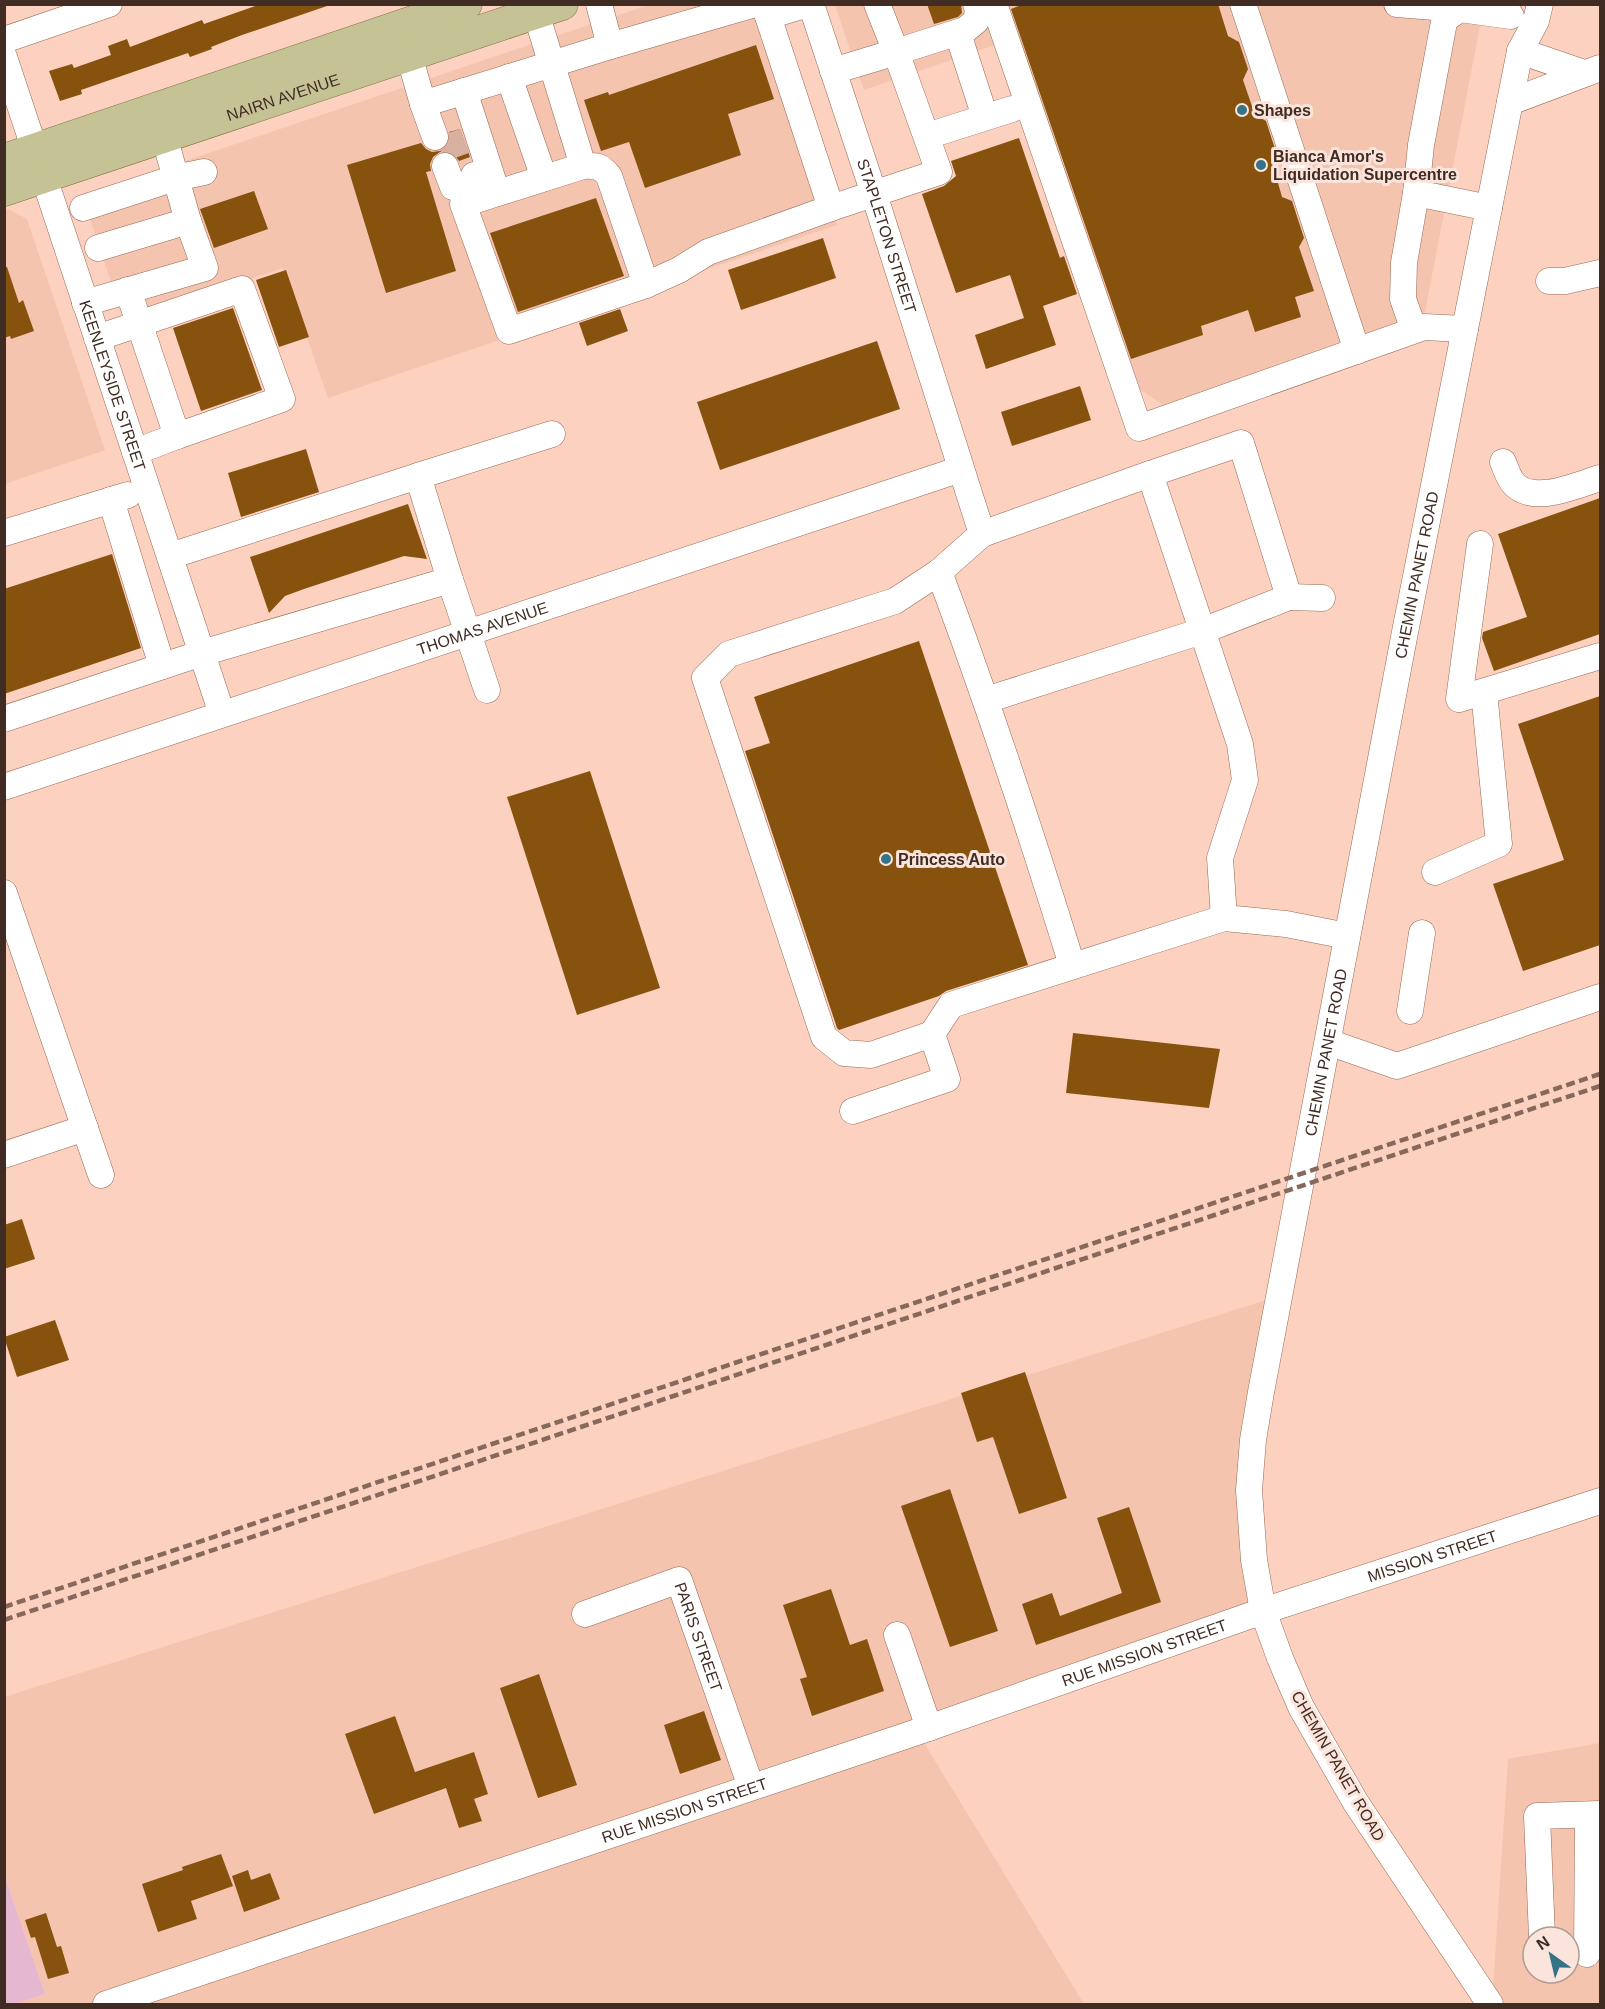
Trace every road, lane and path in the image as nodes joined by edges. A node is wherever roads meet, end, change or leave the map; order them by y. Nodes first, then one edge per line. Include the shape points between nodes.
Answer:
1 (109, 4) edge
2 (466, 4) edge
3 (599, 4) edge
4 (809, 4) edge
5 (877, 4) edge
6 (976, 4) edge
7 (994, 4) edge
8 (1243, 4) edge
9 (1397, 4) edge
10 (1540, 4) edge
11 (544, 7) edge
12 (1461, 7) edge
13 (762, 8) edge
14 (1512, 10) edge
15 (4, 40) edge
16 (961, 43) dead end
17 (610, 46) junction
18 (1520, 51) junction
19 (896, 52) junction
20 (410, 55) junction
21 (4, 57) edge
22 (552, 64) junction
23 (1592, 70) edge
24 (833, 71) junction
25 (297, 76) junction
26 (509, 77) junction
27 (444, 98) junction
28 (1510, 102) junction
29 (1012, 109) dead end
30 (985, 117) junction
31 (448, 133) tunnel mouth
32 (164, 136) junction
33 (927, 136) junction
34 (4, 160) edge
35 (458, 161) tunnel mouth
36 (39, 163) junction
37 (583, 166) junction
38 (204, 172) dead end
39 (175, 178) junction
40 (544, 178) junction
41 (4, 190) edge
42 (1416, 193) junction
43 (497, 194) junction
44 (874, 194) junction
45 (469, 197) junction
46 (83, 208) dead end
47 (831, 208) junction
48 (1489, 208) junction
49 (188, 220) junction
50 (98, 248) dead end
51 (1600, 273) edge
52 (1549, 281) dead end
53 (646, 285) junction
54 (128, 290) junction
55 (85, 303) junction
56 (140, 324) junction
57 (1465, 329) junction
58 (1414, 330) junction
59 (97, 338) junction
60 (1357, 351) junction
61 (552, 434) dead end
62 (177, 436) junction
63 (135, 452) junction
64 (1503, 462) dead end
65 (961, 469) junction
66 (1150, 474) junction
67 (418, 476) junction
68 (1600, 478) edge
69 (147, 489) junction
70 (111, 500) junction
71 (4, 533) edge
72 (982, 534) junction
73 (1480, 544) dead end
74 (170, 556) junction
75 (939, 572) junction
76 (450, 580) junction
77 (1289, 597) junction
78 (1322, 598) dead end
79 (1202, 631) junction
80 (466, 633) junction
81 (202, 653) junction
82 (1600, 656) edge
83 (162, 666) junction
84 (487, 690) dead end
85 (1484, 692) junction
86 (986, 700) junction
87 (222, 714) junction
88 (4, 719) edge
89 (4, 787) edge
90 (1435, 872) dead end
91 (4, 893) edge
92 (1224, 918) junction
93 (1422, 933) dead end
94 (1347, 936) junction
95 (1072, 965) junction
96 (1600, 997) edge
97 (1410, 1011) dead end
98 (932, 1034) junction
99 (1328, 1042) junction
100 (853, 1111) dead end
101 (85, 1128) junction
102 (4, 1155) edge
103 (101, 1175) dead end
104 (1600, 1501) edge
105 (1263, 1611) junction
106 (585, 1614) dead end
107 (897, 1635) dead end
108 (929, 1728) junction
109 (751, 1787) junction
110 (1594, 1815) edge
111 (1542, 1925) edge
112 (1585, 1954) edge
113 (106, 2004) edge
114 (1490, 2004) edge

1 - 15 street
2 - 25 main road, NAIRN AVENUE
3 - 17 street
4 - 13 street
4 - 24 street, STAPLETON STREET
5 - 19 street
6 - 19 street via 976,21 965,30
7 - 60 street via 1139,428
8 - 60 street
9 - 12 street
10 - 18 street, CHEMIN PANET ROAD
11 - 20 main road, NAIRN AVENUE
11 - 22 street
12 - 14 street
12 - 42 street via 1444,22 1420,145
13 - 17 street
13 - 47 street
14 - 18 street, CHEMIN PANET ROAD
16 - 30 street
17 - 22 street
18 - 23 street
18 - 28 street, CHEMIN PANET ROAD
19 - 24 street
19 - 33 street
20 - 25 main road, NAIRN AVENUE
20 - 27 street
21 - 36 street, KEENLEYSIDE STREET
22 - 26 street
22 - 37 street
23 - 28 street
24 - 44 street, STAPLETON STREET
25 - 32 main road, NAIRN AVENUE
25 - 36 main road, NAIRN AVENUE
26 - 27 street
26 - 40 street
27 - 31 street
27 - 43 street
28 - 48 street, CHEMIN PANET ROAD
29 - 30 street
30 - 33 street
32 - 36 main road, NAIRN AVENUE
32 - 39 street
33 - 44 street via 939,172
34 - 36 main road, NAIRN AVENUE
35 - 45 street via 476,181
36 - 41 main road, NAIRN AVENUE
36 - 55 street, KEENLEYSIDE STREET
37 - 40 street
37 - 53 street via 602,167 609,176
38 - 39 street
39 - 46 street
39 - 49 street
40 - 43 street
42 - 48 street
42 - 58 street via 1402,285
43 - 45 street
44 - 47 street
44 - 65 street, STAPLETON STREET
45 - 53 street via 463,204 509,331
47 - 53 street via 708,252
48 - 57 street, CHEMIN PANET ROAD
49 - 50 street
49 - 54 street via 205,268
51 - 52 street
54 - 55 street
54 - 56 street
55 - 59 street, KEENLEYSIDE STREET
56 - 59 street
56 - 62 street
56 - 62 street via 242,289 282,399
57 - 58 street
57 - 94 street, CHEMIN PANET ROAD
58 - 60 street
59 - 63 street, KEENLEYSIDE STREET
61 - 67 street
62 - 63 street
63 - 69 street, KEENLEYSIDE STREET
64 - 68 street via 1514,484 1530,494 1557,492
65 - 72 street, STAPLETON STREET
65 - 80 street, THOMAS AVENUE
66 - 72 street
66 - 77 street via 1241,443
66 - 79 street
67 - 74 street
67 - 76 street
69 - 70 street
69 - 74 street, KEENLEYSIDE STREET
70 - 71 street
70 - 83 street
72 - 75 street
73 - 85 street via 1459,699
74 - 81 street, KEENLEYSIDE STREET
75 - 86 street
75 - 98 street via 895,601 729,654 705,678 824,1037 844,1053 871,1055
76 - 80 street
76 - 81 street
77 - 78 street
77 - 79 street
79 - 86 street
79 - 92 street via 1240,744 1245,780 1220,858
80 - 84 street
80 - 87 street, THOMAS AVENUE
81 - 83 street
81 - 87 street, KEENLEYSIDE STREET
82 - 85 street
83 - 88 street
85 - 90 street via 1499,844
86 - 95 street
87 - 89 street, THOMAS AVENUE
91 - 101 street
92 - 94 street via 1286,924
92 - 95 street
93 - 97 street
94 - 99 street, CHEMIN PANET ROAD
95 - 98 street via 951,1005
96 - 99 street via 1397,1066
98 - 100 street via 947,1079
99 - 105 street, CHEMIN PANET ROAD via 1253,1440 1249,1490 1254,1560
101 - 102 street
101 - 103 street
104 - 105 street, MISSION STREET
105 - 108 street, RUE MISSION STREET
105 - 114 street, CHEMIN PANET ROAD via 1301,1707 1351,1793
106 - 109 street, PARIS STREET via 679,1580
107 - 108 street
108 - 109 street, RUE MISSION STREET
109 - 113 street, RUE MISSION STREET
110 - 111 street via 1537,1816
110 - 112 street

